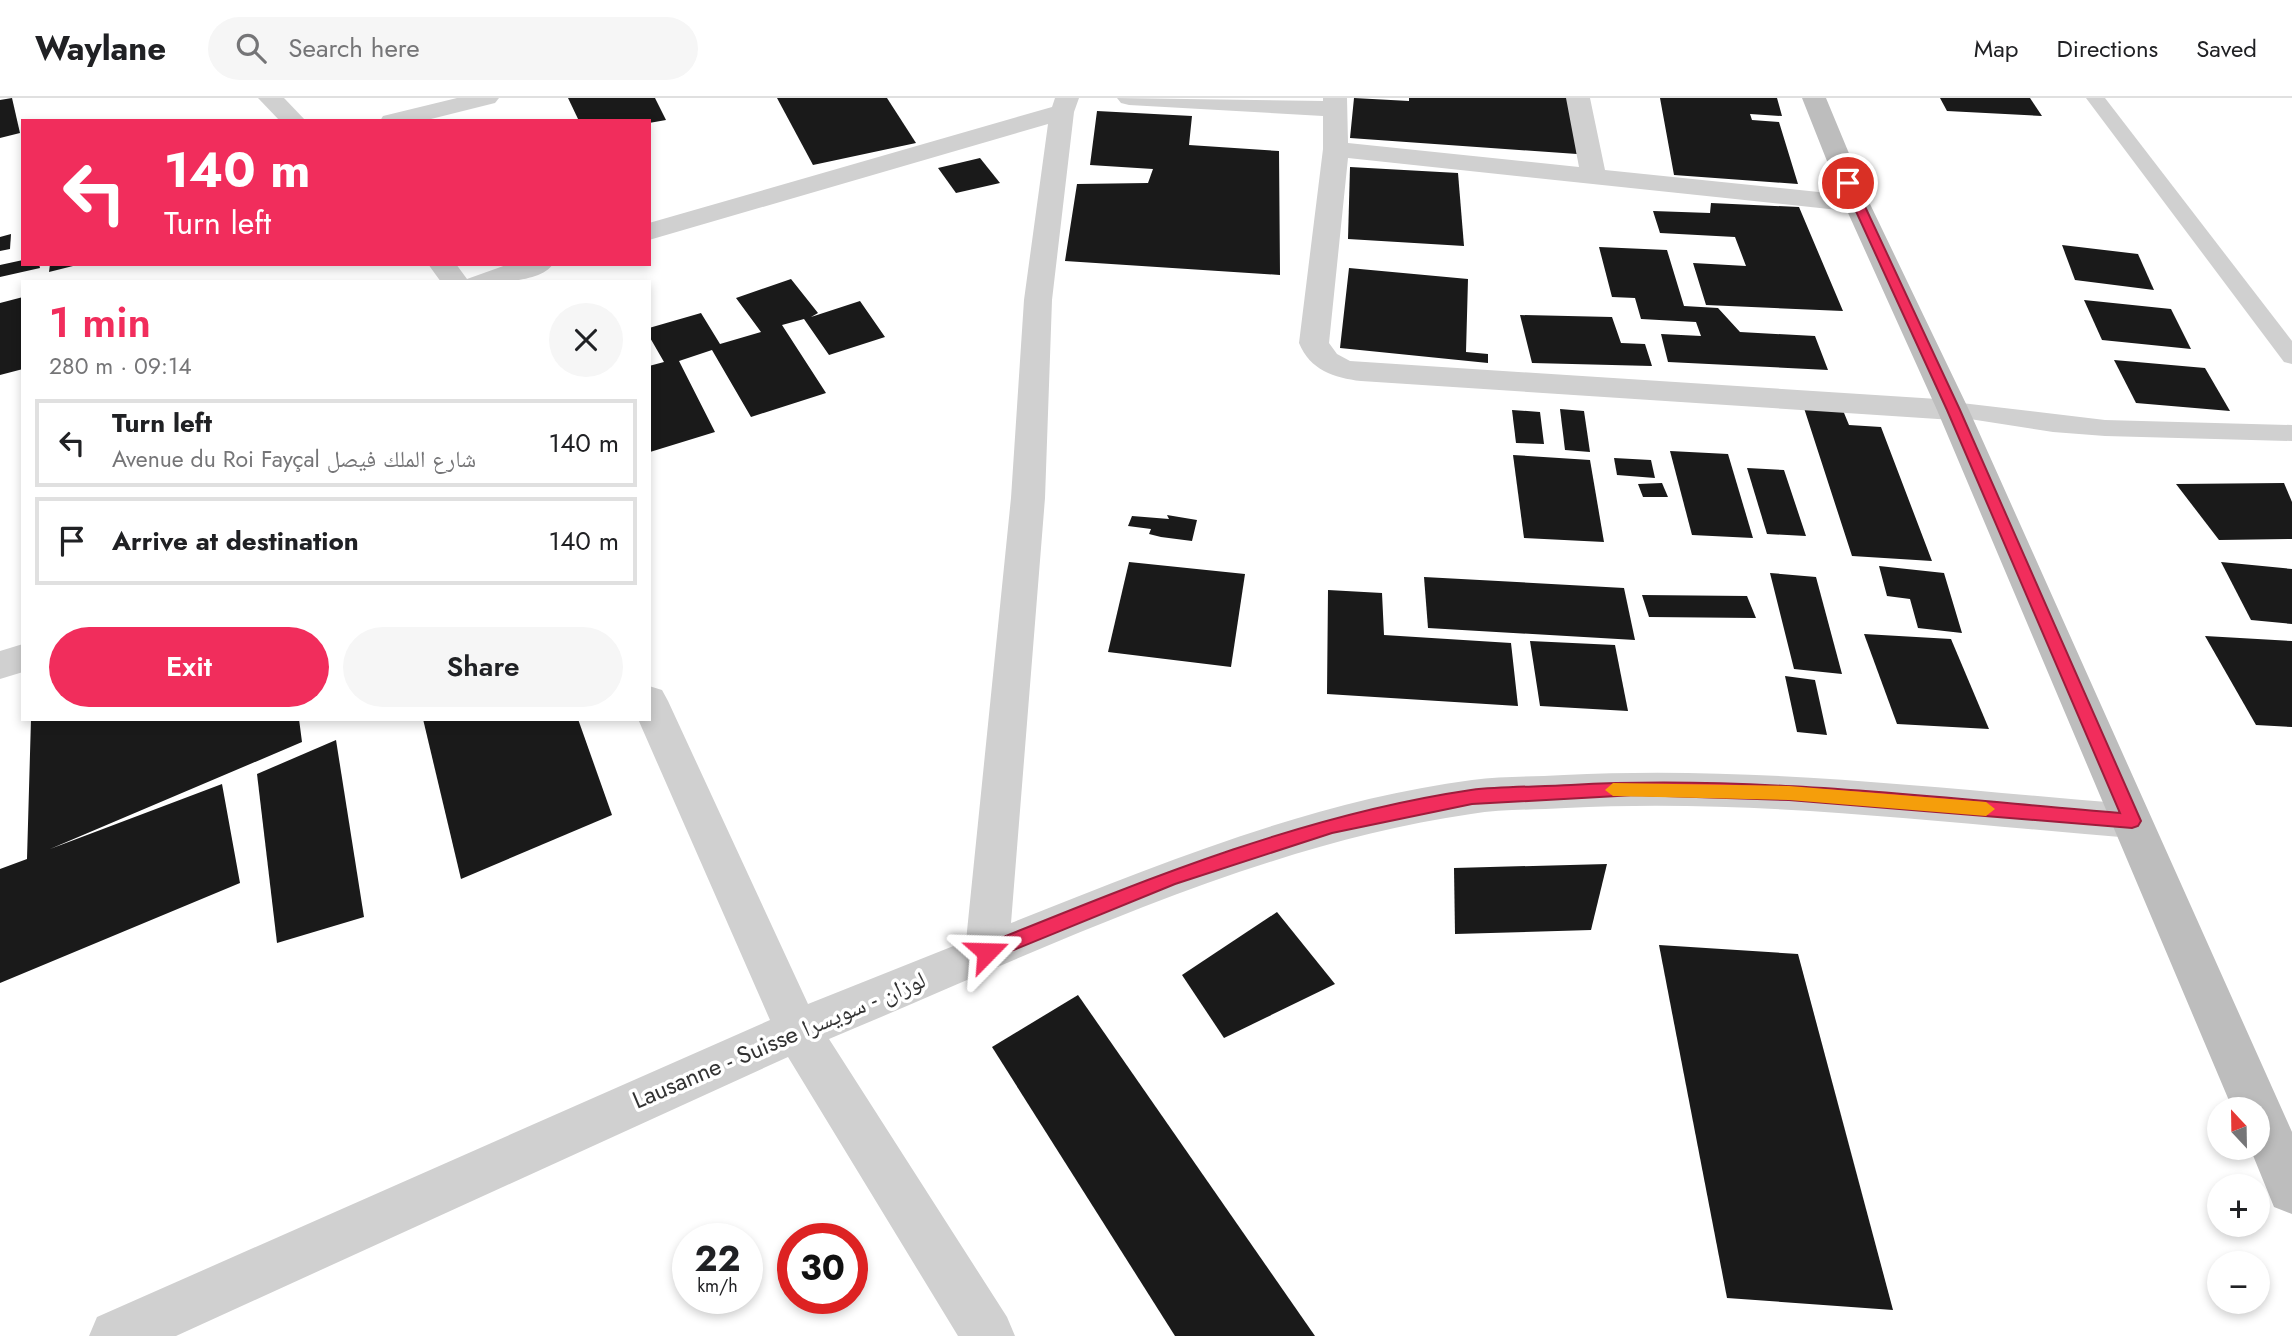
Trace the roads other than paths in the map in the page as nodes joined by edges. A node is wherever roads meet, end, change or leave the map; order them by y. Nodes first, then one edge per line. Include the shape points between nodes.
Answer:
1 (270, 98) edge
2 (488, 98) edge
3 (1129, 98) edge
4 (1578, 98) edge
5 (1814, 98) edge
6 (2095, 98) edge
7 (1336, 103) edge
8 (1064, 105) edge
9 (292, 119) edge
10 (400, 119) edge
11 (1336, 149) junction
12 (1594, 177) junction
13 (1857, 204) junction
14 (651, 231) edge
15 (444, 266) edge
16 (532, 266) edge
17 (454, 280) edge
18 (486, 280) edge
19 (2292, 357) edge
20 (1953, 410) junction
21 (2292, 433) edge
22 (21, 659) edge
23 (0, 665) edge
24 (651, 705) edge
25 (2132, 821) junction
26 (987, 952) junction
27 (797, 1030) junction
28 (2292, 1189) edge
29 (116, 1336) edge
30 (988, 1336) edge

1 - 9 street
2 - 10 street
3 - 7 street
4 - 12 street
5 - 13 street
6 - 19 lane
7 - 11 street
8 - 14 street
8 - 26 street via 1038,300 1028,498
11 - 12 street
11 - 20 street via 1314,343 1323,358 1343,370
12 - 13 street
13 - 20 street
15 - 17 street
16 - 18 street
20 - 21 lane via 2079,426
20 - 25 street
22 - 23 street
24 - 27 street
25 - 26 street, Lausanne - Suisse لوزان - سويسرا via 1789,793 1635,788 1472,797 1332,826 1171,878
25 - 28 street
26 - 27 street, Lausanne - Suisse لوزان - سويسرا
27 - 29 street, Lausanne - Suisse لوزان - سويسرا
27 - 30 street

